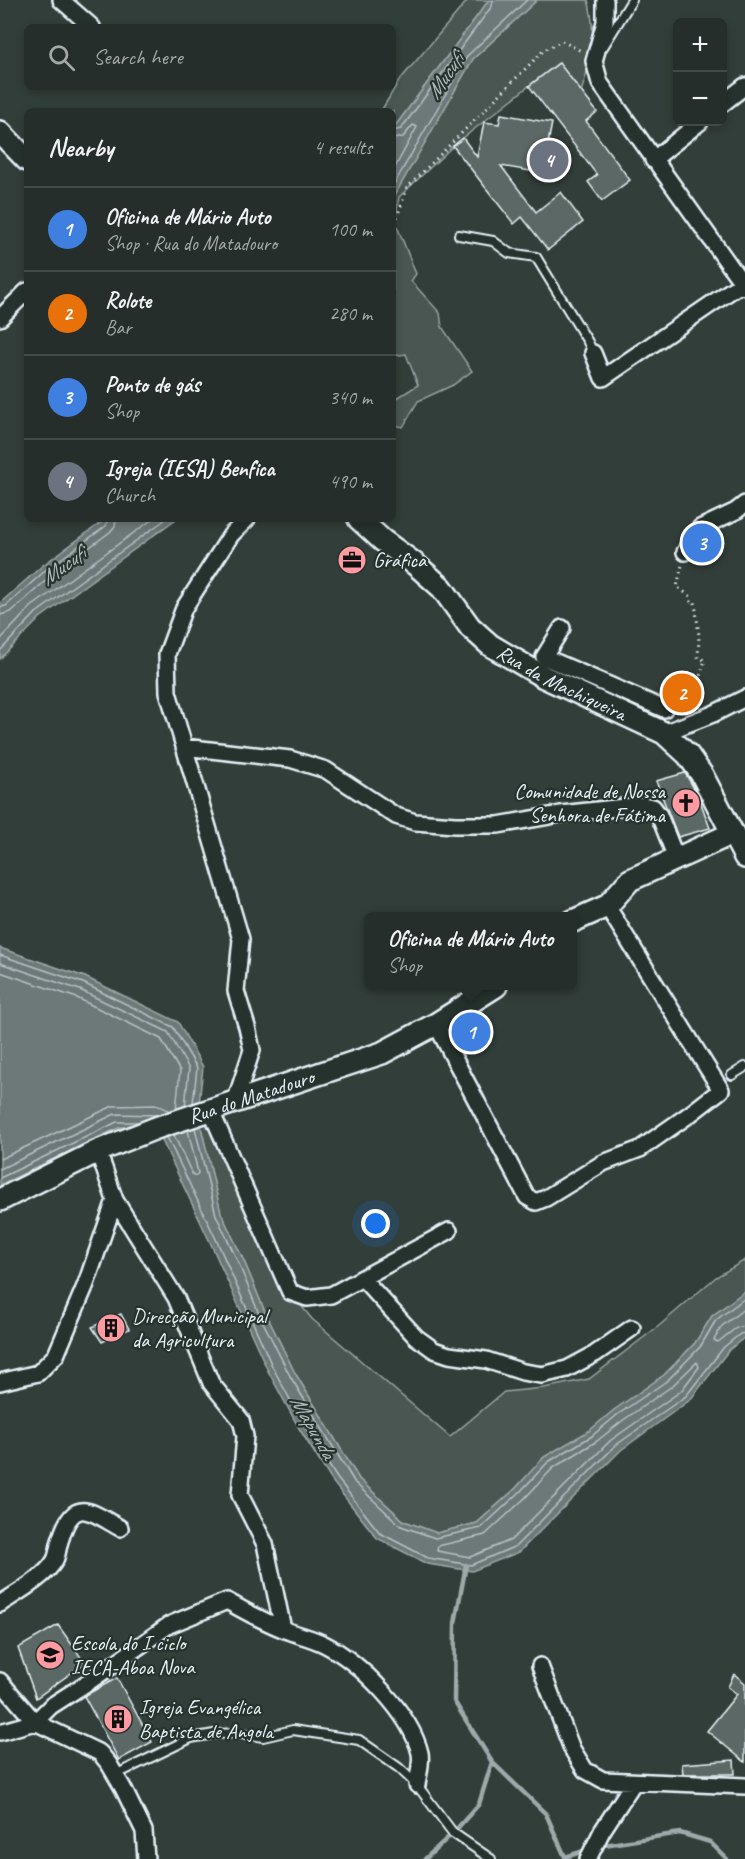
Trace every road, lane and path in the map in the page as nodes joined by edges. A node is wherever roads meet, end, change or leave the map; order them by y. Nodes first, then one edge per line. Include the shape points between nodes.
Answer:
1 (61, 0) edge
2 (606, 0) edge
3 (632, 0) edge
4 (89, 24) edge
5 (594, 62) junction
6 (745, 86) edge
7 (727, 101) edge
8 (695, 126) edge
9 (0, 132) edge
10 (24, 157) edge
11 (653, 160) junction
12 (396, 220) edge
13 (459, 235) dead end
14 (744, 284) edge
15 (24, 294) edge
16 (0, 318) edge
17 (593, 353) joint
18 (745, 504) edge
19 (244, 522) edge
20 (363, 522) edge
21 (685, 552) joint
22 (562, 628) dead end
23 (745, 698) edge
24 (664, 709) joint
25 (664, 733) junction
26 (184, 747) junction
27 (733, 833) junction
28 (745, 857) edge
29 (676, 858) junction
30 (607, 906) junction
31 (577, 919) edge
32 (490, 990) edge
33 (436, 1024) junction
34 (745, 1067) edge
35 (732, 1075) dead end
36 (235, 1102) junction
37 (204, 1112) junction
38 (98, 1151) junction
39 (0, 1200) edge
40 (115, 1200) junction
41 (449, 1231) dead end
42 (363, 1279) junction
43 (632, 1328) dead end
44 (0, 1382) edge
45 (120, 1528) dead end
46 (0, 1605) edge
47 (283, 1629) junction
48 (540, 1666) dead end
49 (0, 1681) edge
50 (35, 1722) junction
51 (0, 1732) edge
52 (115, 1774) junction
53 (634, 1782) junction
54 (417, 1785) junction
55 (745, 1785) edge
56 (146, 1859) edge
57 (491, 1859) edge
58 (588, 1859) edge

1 - 4 street
2 - 5 street via 605,22
3 - 5 lane
5 - 11 street via 600,83
5 - 12 path via 562,41 544,50 407,188
6 - 7 street
8 - 11 street
9 - 10 street
11 - 14 street
13 - 17 lane via 493,241 509,253 536,258
14 - 17 street via 603,378
15 - 16 street
18 - 21 street via 700,528
19 - 26 street via 231,535 184,608 167,654 168,692
20 - 25 street, Rua da Machiqueira via 442,588 470,627 490,645 544,677
21 - 24 path via 677,587 695,602 698,658 705,660 700,676 686,673 682,684 696,687 697,695 679,707
22 - 24 street via 544,657
23 - 25 street
25 - 27 street, Rua da Machiqueira via 688,755 702,775
26 - 29 street via 290,759 326,770 396,816 416,822 498,825 631,806 653,807
26 - 36 street via 241,939 236,991 252,1050
27 - 28 street, Rua da Machiqueira
27 - 29 street
29 - 30 street via 630,880
30 - 31 street
30 - 33 street via 721,1090 640,1149 603,1163 546,1198 536,1202 527,1197
32 - 33 street, Rua do Matadouro
33 - 36 street, Rua do Matadouro via 381,1053
34 - 35 lane
36 - 37 street, Rua do Matadouro
37 - 38 street, Rua do Matadouro
37 - 42 street via 290,1292 307,1298 331,1295
38 - 39 street, Rua do Matadouro
38 - 40 street
40 - 44 street via 56,1355 38,1373
40 - 47 street via 176,1298 211,1383 241,1420 245,1436 240,1495 265,1544
41 - 42 street
42 - 43 street via 434,1350 542,1376 567,1369
45 - 46 street via 88,1510 75,1513 68,1518 55,1560
47 - 50 street via 227,1601 169,1625 51,1706
47 - 54 street via 324,1644 354,1663 378,1686 411,1729 420,1755
48 - 53 street via 572,1749 585,1770 603,1780
49 - 50 street
50 - 51 street
50 - 52 street via 100,1753
52 - 54 lane via 191,1738 240,1733 263,1737 293,1730 358,1740
52 - 56 street via 144,1831
53 - 55 street
53 - 58 street
54 - 57 lane via 453,1833

